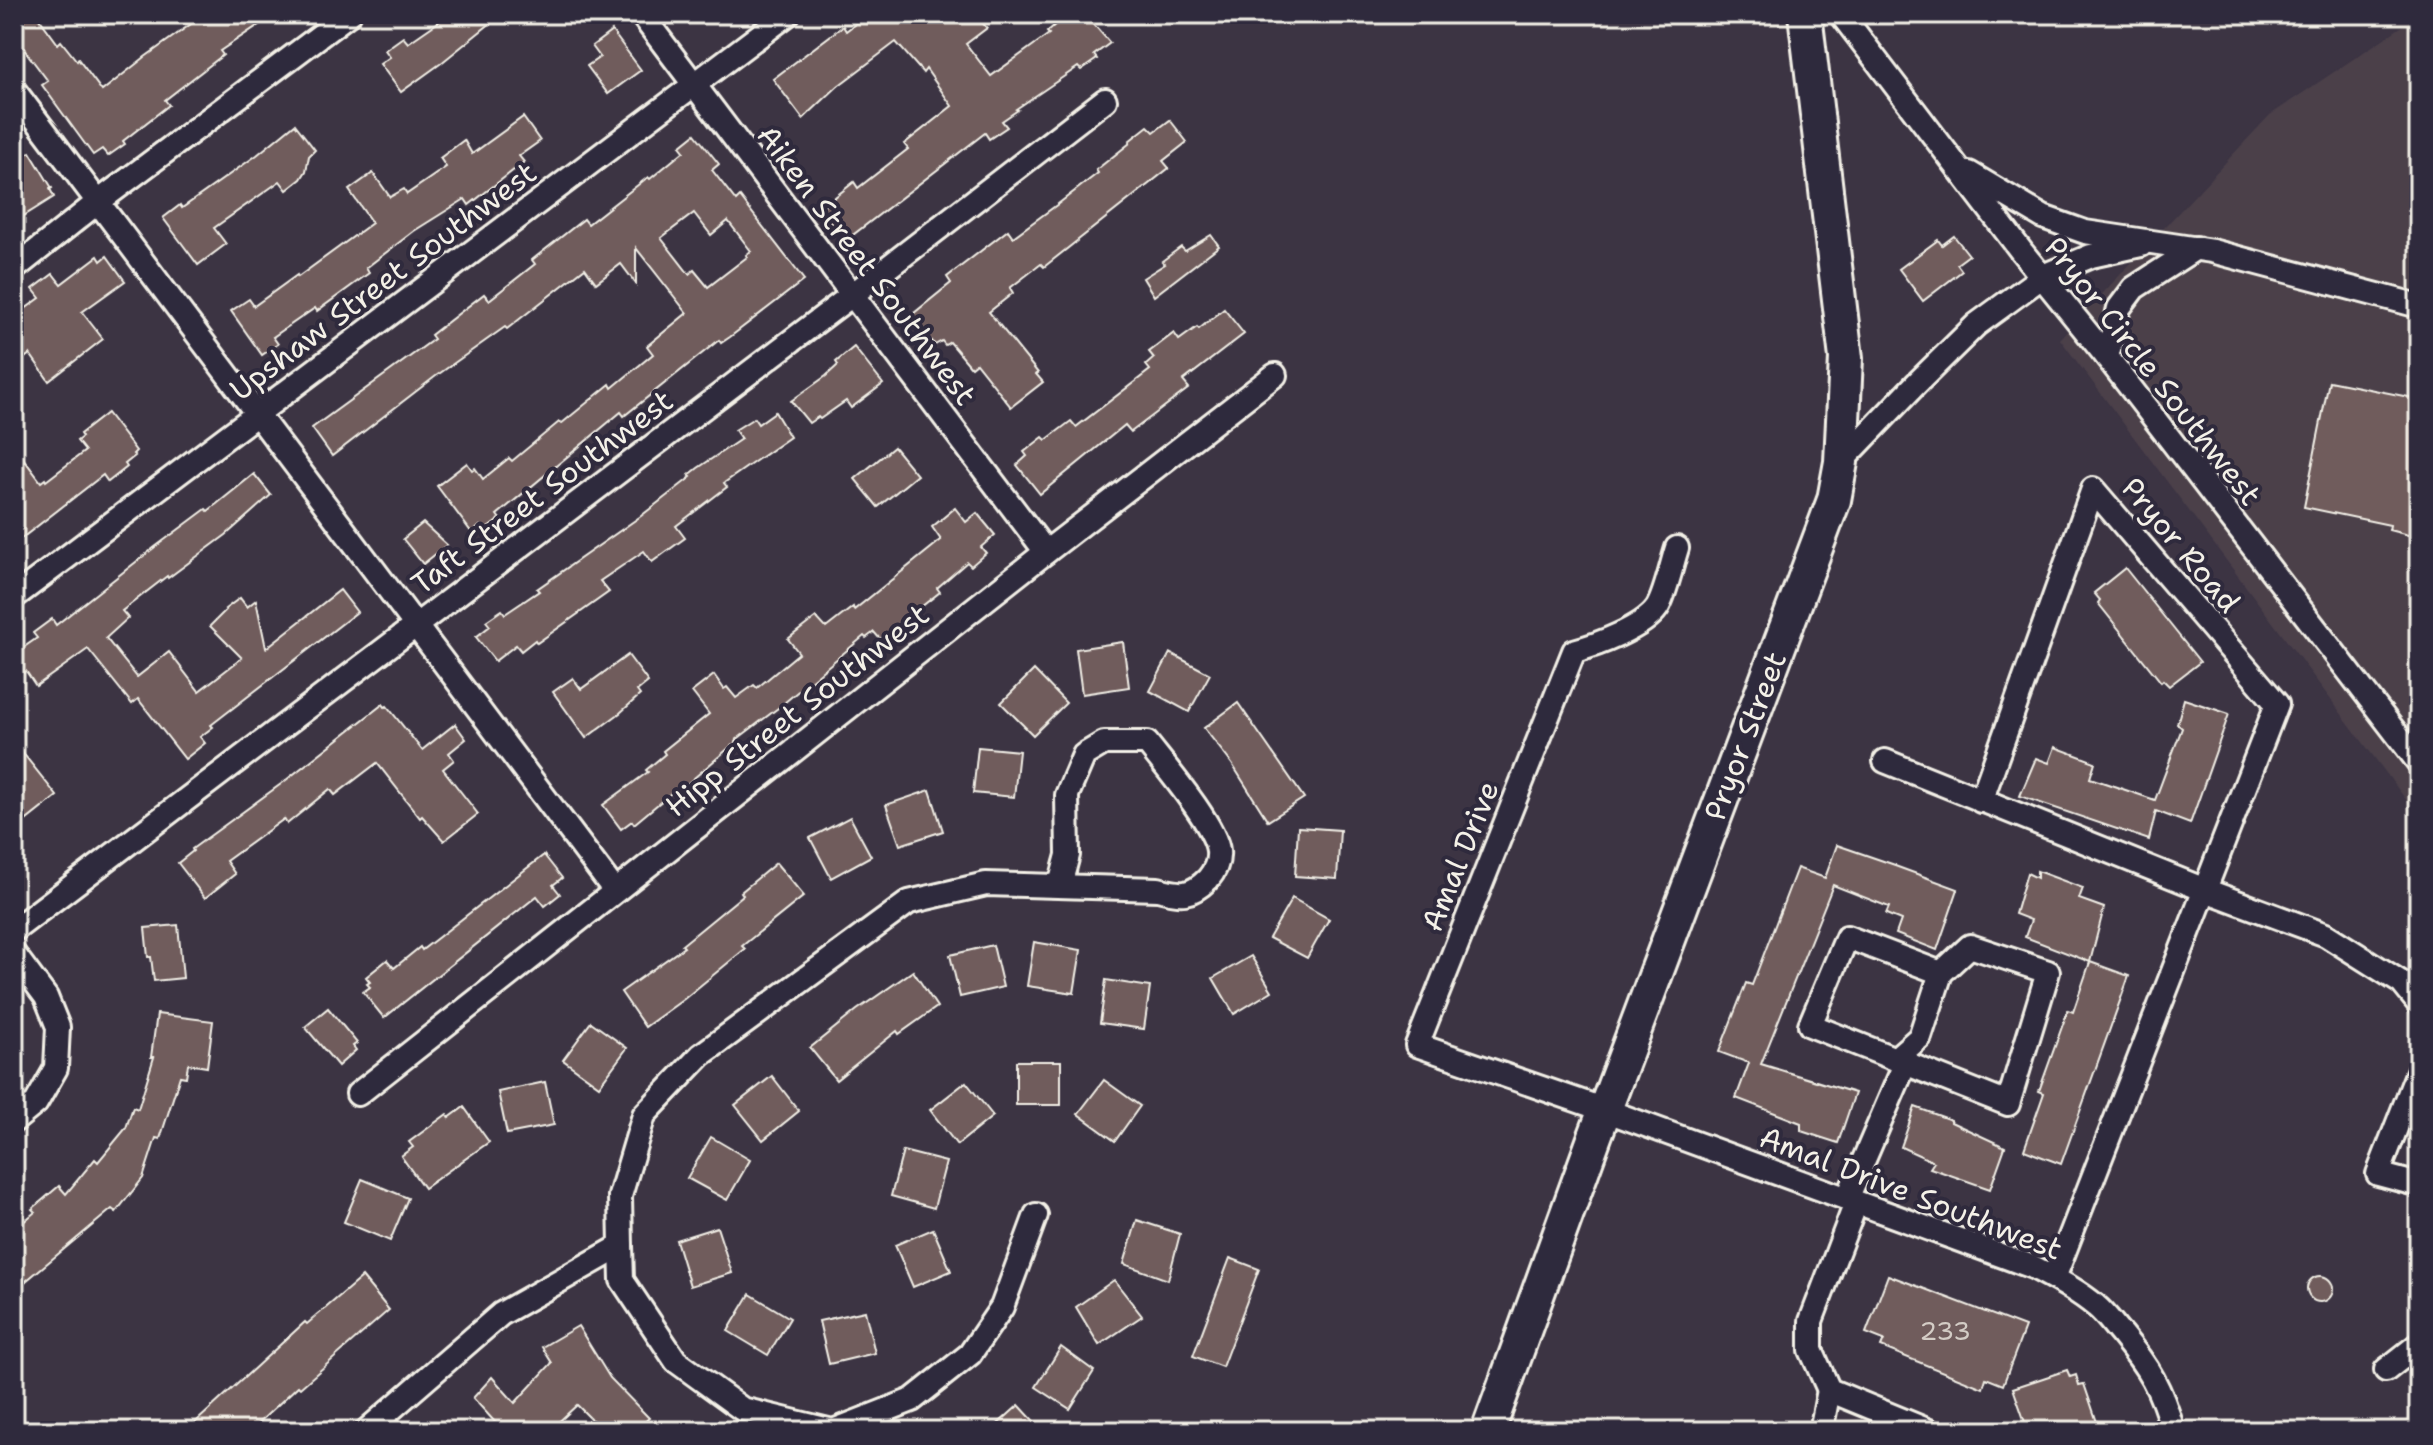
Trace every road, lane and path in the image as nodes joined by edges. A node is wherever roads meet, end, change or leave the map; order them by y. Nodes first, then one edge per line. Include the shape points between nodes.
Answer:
1 (349, 14) edge
2 (641, 14) edge
3 (788, 14) edge
4 (1805, 14) edge
5 (1841, 14) edge
6 (694, 85) junction
7 (14, 90) edge
8 (1105, 100) dead end
9 (1958, 166) junction
10 (98, 202) junction
11 (2156, 242) junction
12 (2196, 248) junction
13 (14, 269) edge
14 (2043, 276) junction
15 (852, 295) junction
16 (2419, 306) edge
17 (2107, 357) junction
18 (1275, 375) dead end
19 (257, 414) junction
20 (1841, 462) junction
21 (1677, 548) dead end
22 (1046, 552) junction
23 (14, 597) edge
24 (416, 625) junction
25 (1885, 761) dead end
26 (2419, 763) edge
27 (1981, 801) junction
28 (1060, 885) junction
29 (2205, 890) junction
30 (615, 891) junction
31 (14, 930) edge
32 (14, 954) edge
33 (1941, 973) junction
34 (2419, 1004) edge
35 (1900, 1062) junction
36 (2419, 1069) edge
37 (358, 1094) dead end
38 (1605, 1110) junction
39 (14, 1121) edge
40 (2419, 1185) edge
41 (1852, 1201) junction
42 (1036, 1215) dead end
43 (621, 1246) junction
44 (2054, 1278) junction
45 (2419, 1344) edge
46 (2386, 1370) dead end
47 (1829, 1390) junction
48 (366, 1431) edge
49 (1488, 1431) edge
50 (1821, 1431) edge
51 (1929, 1431) edge
52 (2173, 1431) edge

1 - 10 street
2 - 6 street, Aiken Street Southwest
3 - 6 street, Upshaw Street Southwest
4 - 20 main road, Pryor Street via 1846,358
5 - 9 street, Pryor Circle Southwest
6 - 15 street, Aiken Street Southwest
6 - 19 street, Upshaw Street Southwest
7 - 10 street
8 - 15 street, Taft Street Southwest
9 - 11 street via 2043,217 2085,232
9 - 14 street, Pryor Circle Southwest
10 - 13 street
10 - 19 street
11 - 12 street
11 - 14 street via 2091,256
12 - 16 street
12 - 17 street via 2134,288 2119,308
14 - 17 street, Pryor Circle Southwest
14 - 20 street via 1976,325
15 - 22 street, Aiken Street Southwest
15 - 24 street, Taft Street Southwest
17 - 26 street, Pryor Circle Southwest
18 - 22 street, Hipp Street Southwest
19 - 23 street, Upshaw Street Southwest
19 - 24 street
20 - 38 main road, Pryor Street via 1834,500
21 - 38 street, Amal Drive via 1656,609 1629,630 1574,651 1417,1045
22 - 30 street, Hipp Street Southwest
24 - 30 street
24 - 31 street, Taft Street Southwest
25 - 27 street
27 - 29 street
27 - 29 street, Pryor Road via 2093,489 2277,704
28 - 28 street via 1158,889 1182,895 1199,888 1216,871 1218,850 1210,828 1147,743 1104,743 1084,755 1067,795 1068,855
28 - 43 street via 986,884 909,902 701,1055 644,1115 620,1196
29 - 34 street via 2326,935 2402,983
29 - 44 street, Pryor Road
30 - 37 street, Hipp Street Southwest
32 - 39 street via 46,997 58,1027 56,1068 36,1103
33 - 35 street via 1920,1037
33 - 35 street via 1847,937 1810,1025
33 - 35 street via 1970,946 2048,972 2008,1104
35 - 41 street
36 - 40 street via 2378,1174
38 - 41 street, Amal Drive Southwest
38 - 49 main road, Pryor Street
41 - 44 street, Amal Drive Southwest
41 - 47 street via 1811,1321 1811,1350
42 - 43 street via 1002,1307 970,1354 912,1400 833,1431 742,1409 676,1361 622,1280
43 - 48 street via 501,1314
44 - 52 street, Amal Drive Southwest via 2099,1308 2147,1365
45 - 46 street
47 - 50 street
47 - 51 street

